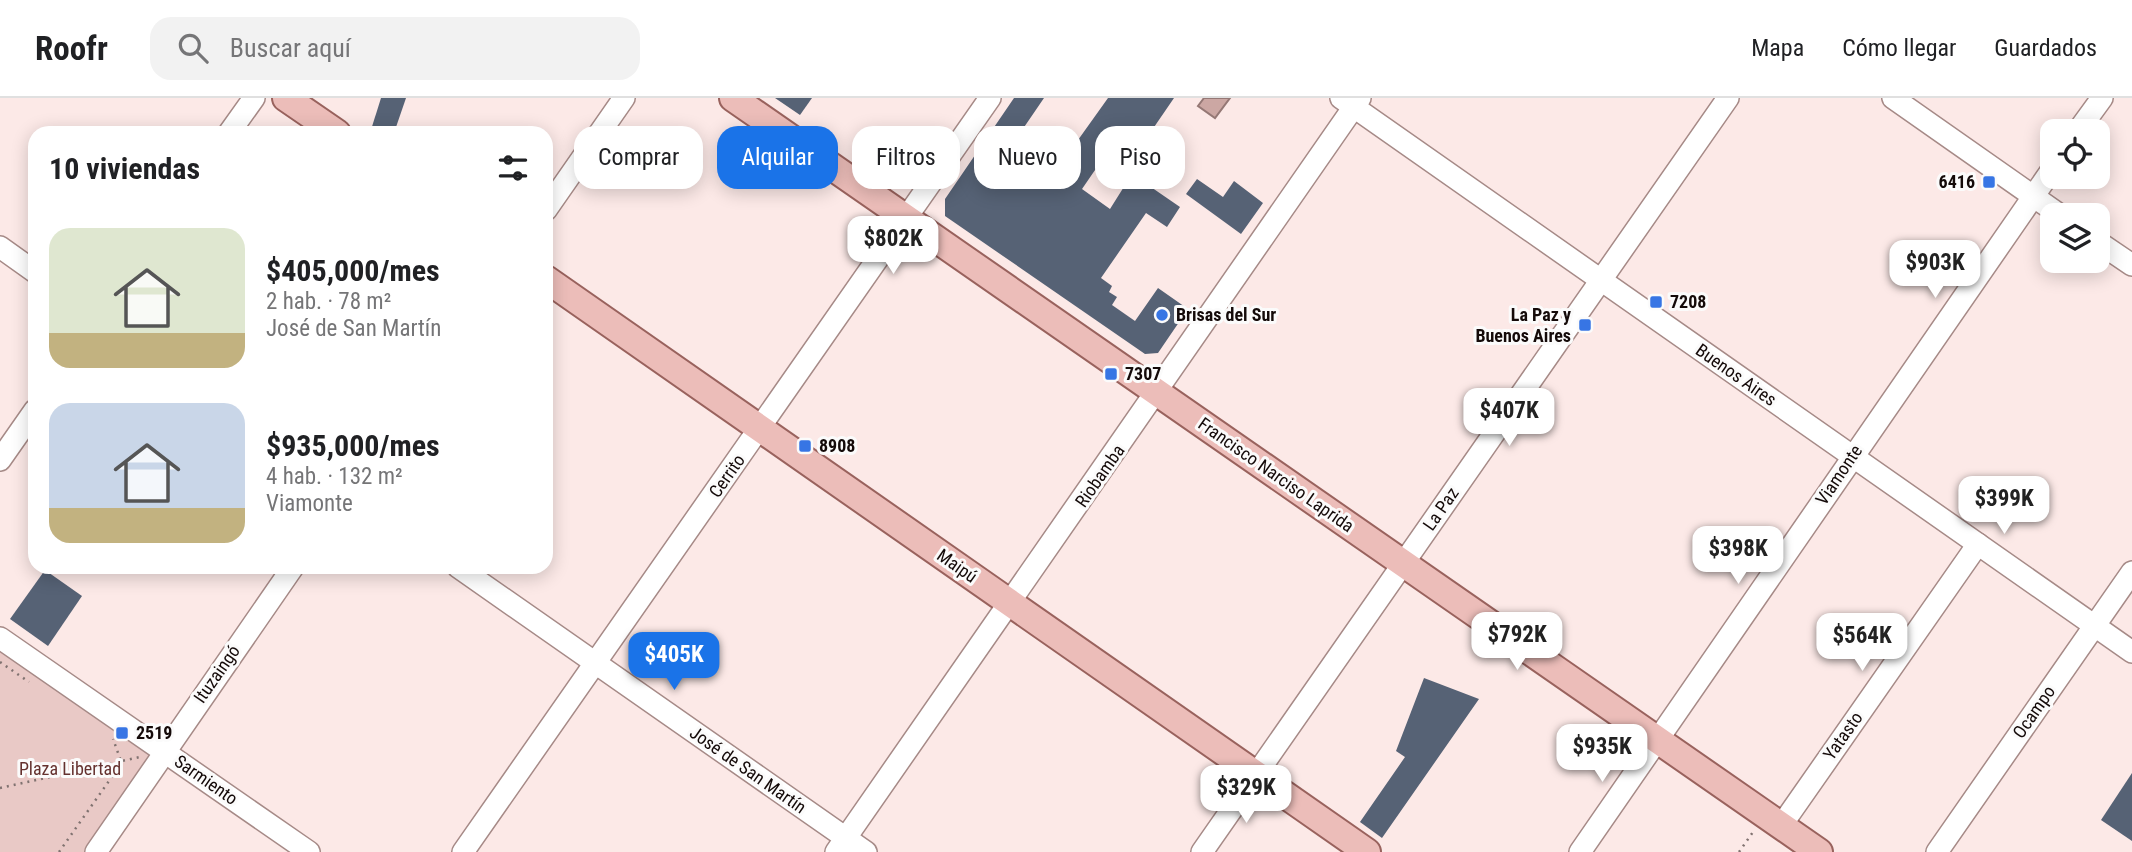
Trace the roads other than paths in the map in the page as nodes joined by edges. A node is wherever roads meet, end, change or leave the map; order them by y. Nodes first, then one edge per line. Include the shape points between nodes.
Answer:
1 (254, 98) edge
2 (286, 98) edge
3 (624, 98) edge
4 (733, 98) edge
5 (990, 98) edge
6 (1728, 98) edge
7 (1893, 98) edge
8 (2102, 98) edge
9 (1351, 101) edge
10 (2087, 119) edge
11 (234, 126) edge
12 (327, 126) edge
13 (2040, 186) edge
14 (2033, 196) junction
15 (553, 200) edge
16 (2043, 203) edge
17 (907, 219) junction
18 (0, 247) edge
19 (2110, 250) edge
20 (2132, 265) edge
21 (28, 267) edge
22 (1601, 280) junction
23 (553, 284) edge
24 (1158, 393) junction
25 (28, 421) edge
26 (760, 428) junction
27 (1852, 456) junction
28 (0, 460) edge
29 (1978, 544) junction
30 (1403, 564) junction
31 (2132, 572) edge
32 (288, 574) edge
33 (468, 574) edge
34 (1010, 603) junction
35 (2095, 626) junction
36 (0, 638) edge
37 (2132, 652) edge
38 (595, 663) junction
39 (1658, 741) junction
40 (164, 751) junction
41 (1256, 774) junction
42 (1773, 820) junction
43 (841, 845) edge
44 (96, 852) edge
45 (309, 852) edge
46 (463, 852) edge
47 (866, 852) edge
48 (1202, 852) edge
49 (1367, 852) edge
50 (1580, 852) edge
51 (1819, 852) edge
52 (1937, 852) edge

1 - 11 street
2 - 12 main road
3 - 15 street
4 - 17 main road, Francisco Narciso Laprida
5 - 17 street, Cerrito
6 - 22 street, La Paz
7 - 14 street
8 - 10 street
9 - 22 street, Buenos Aires
9 - 24 street, Riobamba
13 - 14 street, Viamonte
14 - 16 street
14 - 27 street, Viamonte
17 - 24 main road, Francisco Narciso Laprida
17 - 26 street, Cerrito
18 - 21 street
19 - 20 street
22 - 27 street, Buenos Aires
22 - 30 street, La Paz
23 - 26 main road, Maipú
24 - 30 main road, Francisco Narciso Laprida
24 - 34 street, Riobamba
25 - 28 street
26 - 34 main road, Maipú
26 - 38 street, Cerrito
27 - 29 street, Buenos Aires
27 - 39 street, Viamonte
29 - 35 street, Buenos Aires
29 - 42 street, Yatasto
30 - 39 main road, Francisco Narciso Laprida
30 - 41 street, La Paz
31 - 35 street, Ocampo
32 - 40 street, Ituzaingó
33 - 38 street, José de San Martín
34 - 41 main road, Maipú
34 - 43 street, Riobamba
35 - 37 street, Buenos Aires
35 - 52 street, Ocampo
36 - 40 street, Sarmiento
38 - 43 street, José de San Martín
38 - 46 street, Cerrito
39 - 42 main road, Francisco Narciso Laprida
39 - 50 street, Viamonte
40 - 44 street, Ituzaingó
40 - 45 street, Sarmiento
41 - 48 street, La Paz
41 - 49 main road, Maipú
42 - 51 main road, Francisco Narciso Laprida
43 - 47 street, José de San Martín

